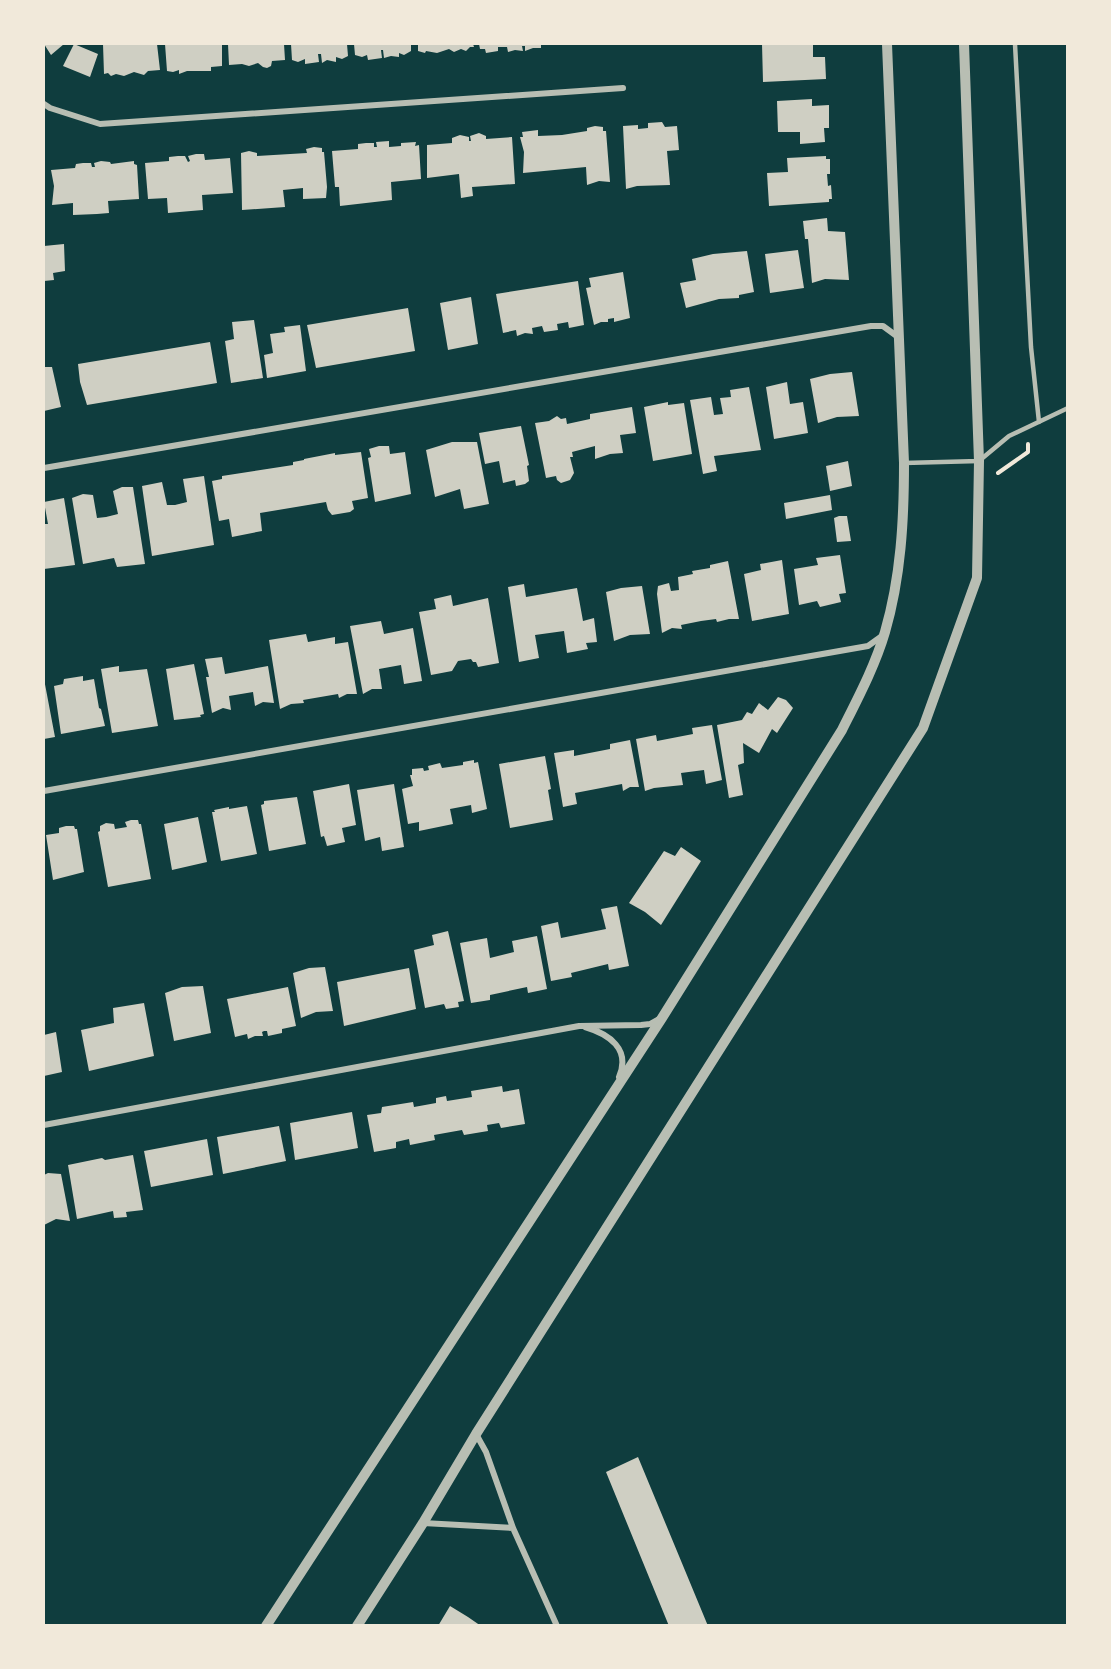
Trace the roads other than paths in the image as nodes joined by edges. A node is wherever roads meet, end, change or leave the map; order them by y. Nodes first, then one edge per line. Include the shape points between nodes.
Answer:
1 (887, 44) edge
2 (964, 44) edge
3 (1016, 44) edge
4 (623, 88) dead end
5 (44, 104) edge
6 (898, 337) junction
7 (1068, 408) edge
8 (1039, 422) junction
9 (979, 461) junction
10 (904, 463) junction
11 (44, 468) edge
12 (885, 634) junction
13 (44, 791) edge
14 (662, 1018) junction
15 (579, 1026) junction
16 (613, 1092) junction
17 (44, 1125) edge
18 (476, 1434) junction
19 (423, 1523) junction
20 (513, 1528) junction
21 (266, 1626) edge
22 (357, 1626) edge
23 (557, 1626) edge

1 - 6 street
2 - 9 street
3 - 8 lane via 1031,347
4 - 5 street via 100,124
6 - 10 street
6 - 11 street via 883,326 871,326
7 - 8 lane
8 - 9 lane via 1009,436
9 - 10 lane
9 - 18 street via 977,578 923,728
10 - 12 street via 900,551
12 - 13 street via 868,646
12 - 14 street via 842,730
14 - 15 street via 641,1025
14 - 16 street
15 - 16 street via 602,1032 614,1040 621,1053 621,1072
15 - 17 street
16 - 21 street
18 - 19 street
18 - 20 street
19 - 20 street
19 - 22 street
20 - 23 street

